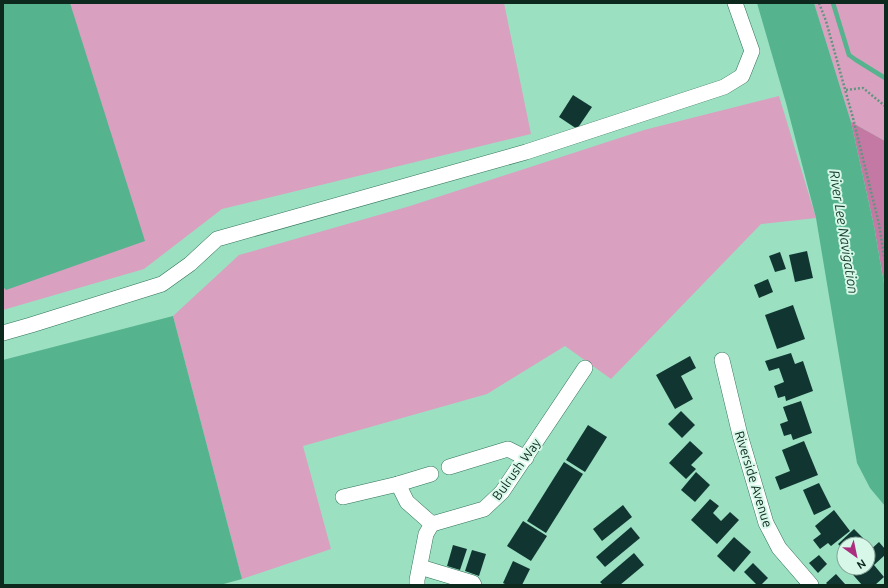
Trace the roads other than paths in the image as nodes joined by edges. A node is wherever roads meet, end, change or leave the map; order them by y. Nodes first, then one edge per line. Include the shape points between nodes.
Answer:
1 (735, 3) edge
2 (3, 333) edge
3 (722, 360) dead end
4 (585, 368) dead end
5 (526, 458) junction
6 (449, 467) dead end
7 (431, 474) dead end
8 (398, 484) junction
9 (343, 497) dead end
10 (432, 524) junction
11 (420, 567) junction
12 (418, 585) edge
13 (474, 585) edge
14 (812, 585) edge

1 - 2 street via 752,51 742,76 724,87 526,152 217,239 190,264 162,284
3 - 14 street, Riverside Avenue via 740,435 766,523 779,548
4 - 5 street, Bulrush Way
5 - 6 street via 508,449
5 - 10 street, Bulrush Way via 502,492 484,510
7 - 8 street
8 - 9 street
8 - 10 street via 407,502
10 - 11 street via 426,534
11 - 12 street
11 - 13 street

